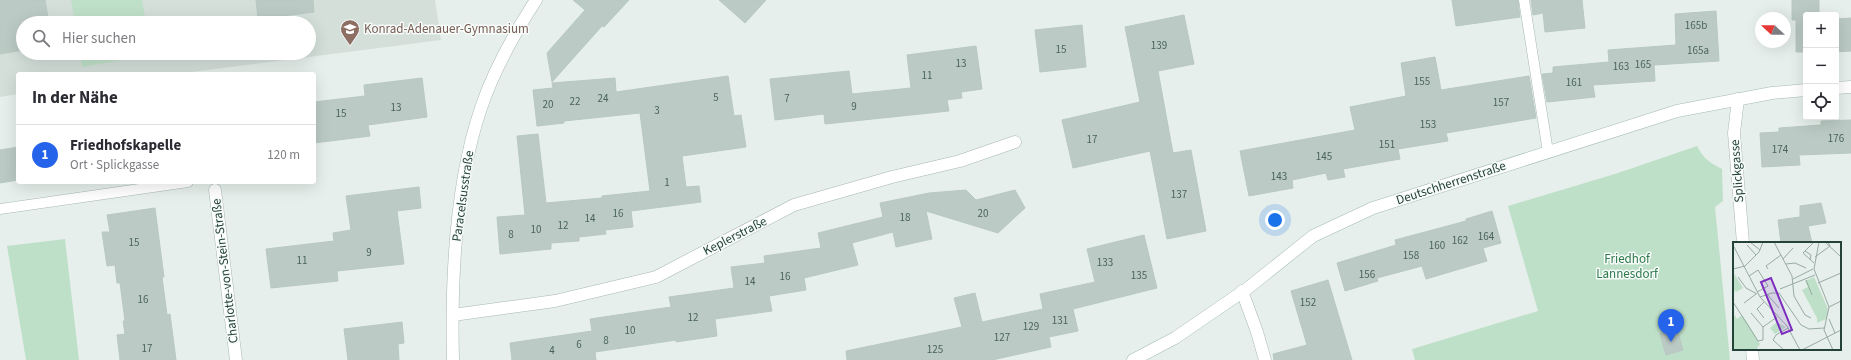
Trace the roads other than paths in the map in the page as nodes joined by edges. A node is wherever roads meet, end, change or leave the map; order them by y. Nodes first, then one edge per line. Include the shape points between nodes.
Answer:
1 (536, 0) edge
2 (1524, 0) edge
3 (1851, 87) edge
4 (1839, 88) edge
5 (1803, 90) edge
6 (1738, 100) junction
7 (1015, 142) dead end
8 (1548, 152) junction
9 (174, 184) edge
10 (214, 186) edge
11 (0, 209) edge
12 (1743, 242) edge
13 (1242, 292) junction
14 (453, 315) junction
15 (1752, 350) edge
16 (236, 360) edge
17 (452, 360) edge
18 (1133, 360) edge
19 (1265, 360) edge
20 (1753, 360) edge

1 - 14 street, Paracelsusstraße via 506,49 474,130 465,166 459,211
2 - 8 lane
3 - 4 street
5 - 6 street, Deutschherrenstraße
6 - 8 street, Deutschherrenstraße via 1677,111
6 - 12 street, Splickgasse via 1734,134
7 - 14 street, Keplerstraße via 960,160 892,176 794,205 656,277 555,301
8 - 13 street, Deutschherrenstraße via 1373,208 1313,236
9 - 11 lane
10 - 16 street, Charlotte-von-Stein-Straße
13 - 18 street, Deutschherrenstraße via 1175,338
13 - 19 street
14 - 17 street, Paracelsusstraße
15 - 20 street

